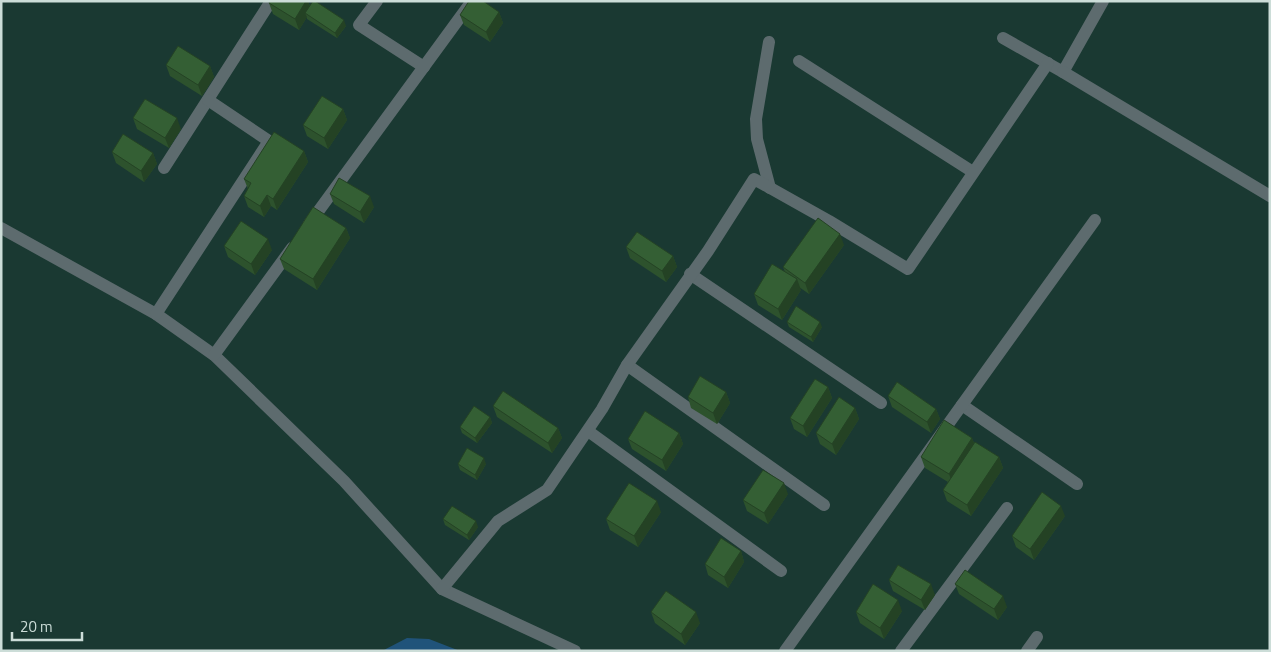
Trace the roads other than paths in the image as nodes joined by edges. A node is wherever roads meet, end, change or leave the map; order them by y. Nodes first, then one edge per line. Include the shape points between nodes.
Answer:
1 (271, 1) edge
2 (377, 1) edge
3 (472, 1) edge
4 (1103, 1) edge
5 (1003, 38) dead end
6 (769, 42) dead end
7 (799, 61) dead end
8 (1048, 63) junction
9 (424, 67) junction
10 (1063, 72) junction
11 (208, 100) junction
12 (164, 168) dead end
13 (973, 172) junction
14 (770, 188) junction
15 (1270, 196) edge
16 (1096, 220) dead end
17 (1, 228) edge
18 (690, 274) junction
19 (156, 314) junction
20 (214, 355) junction
21 (627, 364) junction
22 (881, 403) dead end
23 (962, 405) junction
24 (588, 431) junction
25 (1077, 484) dead end
26 (824, 505) dead end
27 (1007, 508) dead end
28 (781, 571) dead end
29 (442, 589) junction
30 (1037, 637) dead end
31 (575, 651) edge
32 (785, 651) edge
33 (901, 651) edge
34 (1027, 651) edge

1 - 11 street
2 - 9 street via 360,25
3 - 9 street
4 - 10 street
5 - 8 street
6 - 14 street via 756,119 757,140
7 - 13 street
8 - 10 street
8 - 13 street
9 - 20 street
10 - 15 street
11 - 12 street
11 - 19 street via 269,141
13 - 14 street via 908,268
14 - 18 street via 754,179
16 - 23 street
17 - 19 street
18 - 21 street
18 - 22 street
19 - 20 street
20 - 29 street via 344,480
21 - 24 street
21 - 26 street
23 - 25 street
23 - 32 street
24 - 28 street
24 - 29 street via 546,490 498,520
27 - 33 street
29 - 31 street
30 - 34 street

